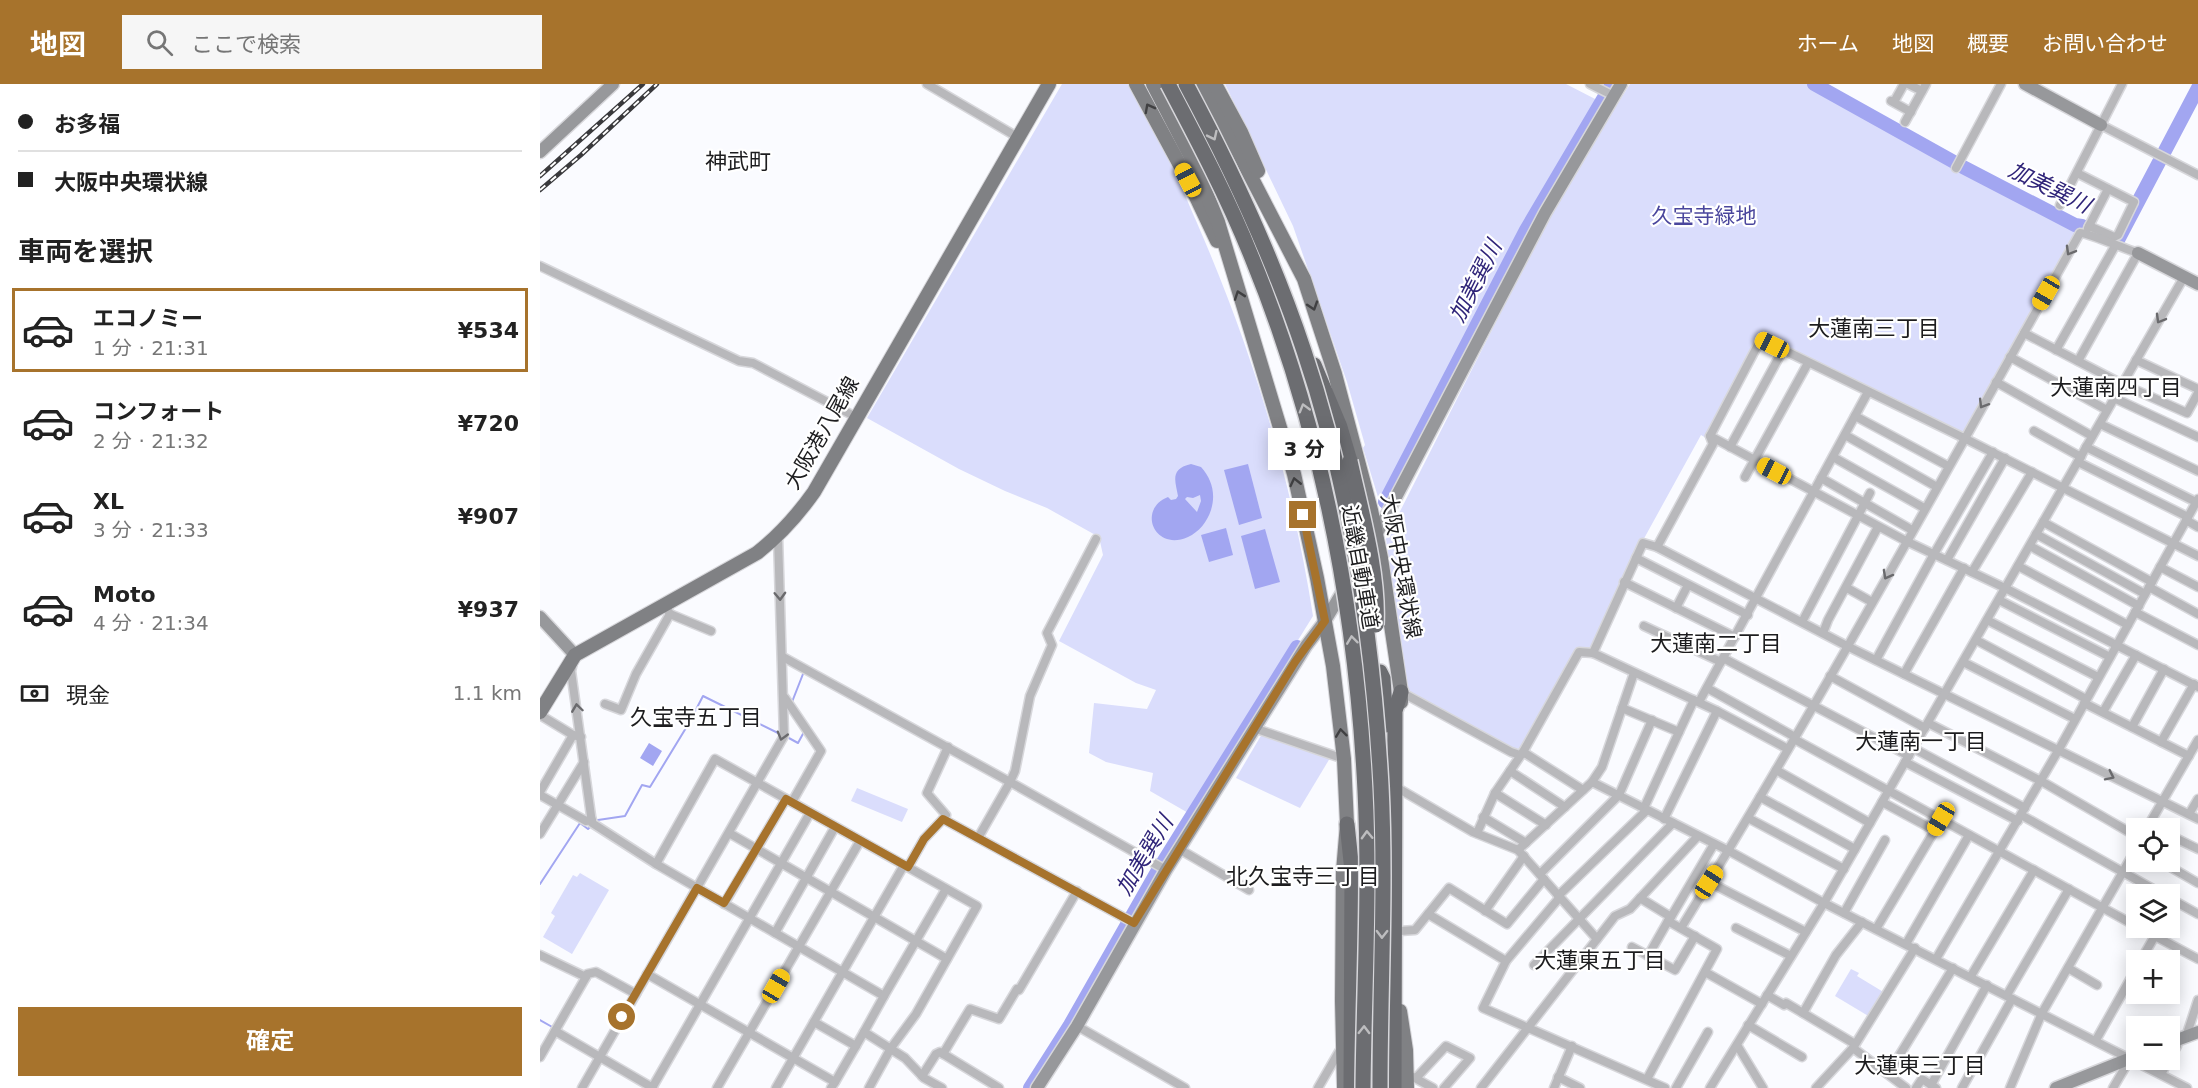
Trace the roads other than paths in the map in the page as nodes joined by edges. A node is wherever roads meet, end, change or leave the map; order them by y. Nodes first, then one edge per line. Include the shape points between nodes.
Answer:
1 (613, 84) edge
2 (927, 84) edge
3 (1049, 84) edge
4 (1136, 84) edge
5 (1153, 84) edge
6 (1168, 84) edge
7 (1186, 84) edge
8 (1203, 84) edge
9 (1215, 84) edge
10 (1590, 84) edge
11 (1621, 84) edge
12 (1906, 84) edge
13 (2001, 84) edge
14 (2025, 84) edge
15 (2122, 84) edge
16 (1924, 88) edge
17 (1614, 96) junction
18 (1911, 112) junction
19 (1905, 122) dead end
20 (2101, 125) junction
21 (1019, 138) junction
22 (540, 152) edge
23 (1956, 168) dead end
24 (2076, 173) junction
25 (2198, 175) edge
26 (2109, 189) junction
27 (2060, 205) dead end
28 (2087, 229) junction
29 (2115, 246) junction
30 (2138, 253) junction
31 (540, 266) edge
32 (1232, 273) junction
33 (2184, 277) junction
34 (1304, 279) junction
35 (2198, 284) edge
36 (1285, 299) junction
37 (2024, 333) junction
38 (1783, 350) junction
39 (2056, 350) junction
40 (2010, 357) junction
41 (2136, 360) junction
42 (2078, 361) junction
43 (1808, 363) junction
44 (1996, 382) junction
45 (2122, 384) junction
46 (2198, 391) edge
47 (1868, 392) junction
48 (2114, 398) junction
49 (2107, 410) junction
50 (1855, 416) junction
51 (856, 417) junction
52 (2100, 424) junction
53 (2034, 431) dead end
54 (1845, 435) junction
55 (1710, 436) junction
56 (2092, 436) junction
57 (2198, 437) edge
58 (1964, 438) junction
59 (1730, 447) junction
60 (2086, 447) junction
61 (1993, 452) junction
62 (1833, 457) junction
63 (2005, 458) junction
64 (2079, 459) junction
65 (1755, 460) junction
66 (1948, 466) junction
67 (2198, 471) edge
68 (2032, 472) junction
69 (1745, 477) dead end
70 (1821, 478) junction
71 (1937, 487) junction
72 (2063, 488) junction
73 (1814, 492) junction
74 (1869, 493) dead end
75 (2197, 500) edge
76 (1863, 502) junction
77 (1924, 508) junction
78 (1856, 515) junction
79 (2187, 519) junction
80 (2043, 522) junction
81 (2198, 526) edge
82 (1878, 527) junction
83 (1912, 530) junction
84 (2036, 534) junction
85 (1376, 536) junction
86 (778, 537) junction
87 (1096, 539) dead end
88 (1906, 541) junction
89 (2173, 543) junction
90 (2030, 546) junction
91 (1657, 547) junction
92 (1934, 554) junction
93 (2198, 556) edge
94 (1636, 558) junction
95 (1947, 560) junction
96 (2018, 566) junction
97 (2160, 567) junction
98 (1968, 570) junction
99 (1624, 582) junction
100 (1688, 585) junction
101 (2198, 587) edge
102 (1846, 588) junction
103 (2005, 588) junction
104 (2149, 588) junction
105 (1757, 598) junction
106 (1999, 600) junction
107 (1872, 602) junction
108 (1676, 608) junction
109 (667, 609) junction
110 (2137, 609) junction
111 (2198, 614) edge
112 (1748, 615) junction
113 (540, 617) edge
114 (1987, 620) junction
115 (1325, 621) junction
116 (1802, 622) junction
117 (2128, 625) junction
118 (1644, 626) dead end
119 (711, 631) dead end
120 (1824, 633) junction
121 (1735, 638) junction
122 (1976, 640) junction
123 (2117, 645) junction
124 (2198, 645) edge
125 (1847, 646) junction
126 (1593, 653) junction
127 (575, 655) junction
128 (2136, 655) junction
129 (783, 657) junction
130 (2110, 657) junction
131 (1722, 660) junction
132 (1876, 660) junction
133 (1963, 662) junction
134 (2164, 669) junction
135 (1634, 673) junction
136 (1904, 674) junction
137 (1830, 676) junction
138 (2098, 677) junction
139 (2196, 686) edge
140 (1707, 688) junction
141 (1401, 692) junction
142 (1944, 694) junction
143 (1696, 701) junction
144 (2085, 701) junction
145 (788, 703) junction
146 (605, 704) dead end
147 (1814, 704) junction
148 (1622, 708) junction
149 (1717, 711) junction
150 (2103, 712) junction
151 (540, 713) edge
152 (2075, 719) junction
153 (1652, 720) junction
154 (1926, 725) junction
155 (2132, 727) junction
156 (1254, 728) junction
157 (1679, 732) junction
158 (577, 736) junction
159 (1795, 738) junction
160 (2198, 740) edge
161 (2161, 742) junction
162 (948, 747) junction
163 (1788, 749) junction
164 (2058, 750) junction
165 (1522, 754) junction
166 (1909, 755) junction
167 (2189, 756) junction
168 (1344, 759) junction
169 (584, 761) junction
170 (1776, 770) junction
171 (1510, 771) junction
172 (2041, 781) junction
173 (1011, 782) junction
174 (1592, 782) junction
175 (758, 783) junction
176 (1401, 790) junction
177 (1583, 790) junction
178 (1889, 791) junction
179 (540, 793) edge
180 (1495, 793) junction
181 (1619, 795) junction
182 (1761, 797) junction
183 (789, 800) junction
184 (2198, 800) edge
185 (2162, 801) junction
186 (1882, 802) junction
187 (558, 806) junction
188 (1565, 807) junction
189 (1645, 809) junction
190 (810, 813) junction
191 (2021, 814) junction
192 (1483, 817) junction
193 (2194, 817) edge
194 (1748, 818) junction
195 (2155, 818) edge
196 (943, 819) junction
197 (1664, 819) junction
198 (1941, 819) junction
199 (592, 820) junction
200 (1673, 823) junction
201 (1870, 823) junction
202 (1347, 824) junction
203 (1546, 825) junction
204 (835, 827) junction
205 (1393, 830) junction
206 (1934, 830) junction
207 (2126, 830) edge
208 (729, 833) junction
209 (1477, 833) junction
210 (540, 834) edge
211 (1969, 835) junction
212 (1698, 836) junction
213 (978, 838) junction
214 (1886, 840) dead end
215 (2180, 840) edge
216 (860, 841) junction
217 (1526, 843) junction
218 (1714, 844) junction
219 (756, 849) junction
220 (1179, 849) junction
221 (1855, 849) junction
222 (2198, 849) edge
223 (1729, 851) junction
224 (2000, 851) junction
225 (1521, 853) junction
226 (656, 864) junction
227 (781, 864) junction
228 (2126, 865) edge
229 (906, 866) junction
230 (1162, 868) junction
231 (1844, 869) junction
232 (2034, 870) junction
233 (2122, 872) junction
234 (2179, 872) edge
235 (1542, 876) junction
236 (806, 878) junction
237 (1709, 882) junction
238 (2198, 883) edge
239 (2144, 884) edge
240 (697, 888) junction
241 (946, 889) junction
242 (2069, 889) junction
243 (1249, 890) dead end
244 (1077, 891) junction
245 (830, 892) junction
246 (1559, 896) junction
247 (1640, 898) junction
248 (724, 903) junction
249 (1824, 903) junction
250 (2180, 904) edge
251 (2103, 908) junction
252 (1485, 911) junction
253 (1844, 913) junction
254 (1428, 914) junction
255 (2198, 914) edge
256 (750, 918) junction
257 (874, 918) junction
258 (1578, 918) junction
259 (1670, 919) junction
260 (2126, 920) edge
261 (1131, 921) junction
262 (1862, 922) junction
263 (1681, 928) junction
264 (1736, 928) dead end
265 (1876, 929) junction
266 (1400, 931) junction
267 (1806, 932) junction
268 (775, 933) junction
269 (1695, 936) junction
270 (2159, 938) edge
271 (1597, 939) junction
272 (916, 941) junction
273 (1906, 944) junction
274 (798, 946) junction
275 (1632, 947) dead end
276 (1915, 948) junction
277 (540, 955) edge
278 (1648, 956) junction
279 (1791, 956) junction
280 (947, 959) junction
281 (1936, 959) junction
282 (2198, 959) edge
283 (1506, 961) junction
284 (1534, 965) dead end
285 (1953, 968) junction
286 (2068, 968) junction
287 (843, 972) junction
288 (1705, 972) junction
289 (647, 974) junction
290 (1971, 976) junction
291 (586, 978) junction
292 (1987, 985) junction
293 (2097, 985) dead end
294 (2126, 987) edge
295 (636, 994) junction
296 (1767, 995) junction
297 (884, 996) junction
298 (2010, 997) junction
299 (2198, 1000) edge
300 (1342, 1001) junction
301 (700, 1004) junction
302 (1762, 1004) junction
303 (1803, 1013) junction
304 (2042, 1013) junction
305 (814, 1022) junction
306 (1748, 1025) junction
307 (1077, 1026) junction
308 (1528, 1027) junction
309 (555, 1031) junction
310 (864, 1032) junction
311 (1708, 1032) dead end
312 (2198, 1032) edge
313 (749, 1033) junction
314 (2180, 1036) edge
315 (2180, 1039) edge
316 (2096, 1041) junction
317 (1737, 1044) junction
318 (856, 1046) junction
319 (1572, 1046) junction
320 (1854, 1046) junction
321 (891, 1048) junction
322 (1340, 1050) junction
323 (541, 1054) edge
324 (943, 1054) junction
325 (2126, 1054) edge
326 (599, 1057) junction
327 (1802, 1057) dead end
328 (794, 1058) junction
329 (2126, 1060) edge
330 (2126, 1068) edge
331 (2154, 1070) edge
332 (2163, 1070) edge
333 (1887, 1074) junction
334 (2161, 1074) junction
335 (922, 1076) junction
336 (1558, 1077) junction
337 (1647, 1080) junction
338 (1407, 1082) edge
339 (833, 1085) edge
340 (1819, 1085) edge
341 (1934, 1086) edge
342 (582, 1088) edge
343 (652, 1088) edge
344 (717, 1088) edge
345 (776, 1088) edge
346 (869, 1088) edge
347 (942, 1088) edge
348 (999, 1088) edge
349 (1037, 1088) edge
350 (1185, 1088) edge
351 (1318, 1088) edge
352 (1338, 1088) edge
353 (1344, 1088) edge
354 (1351, 1088) edge
355 (1363, 1088) edge
356 (1380, 1088) edge
357 (1394, 1088) edge
358 (1434, 1088) edge
359 (1444, 1088) edge
360 (1481, 1088) edge
361 (1554, 1088) edge
362 (1580, 1088) edge
363 (1665, 1088) edge
364 (1676, 1088) edge
365 (1710, 1088) edge
366 (1763, 1088) edge
367 (1830, 1088) edge
368 (1906, 1088) edge
369 (1916, 1088) edge
370 (1962, 1088) edge
371 (2010, 1088) edge
372 (2056, 1088) edge
373 (2113, 1088) edge
374 (2187, 1088) edge

1 - 22 street
2 - 21 street
3 - 21 main road, 大阪港八尾線
32 -> 4 main road
5 - 32 main road via 1192,159 1218,222
355 -> 6 highway, 近畿自動車道, bridge via 1365,789 1355,669 1341,568 1317,458 1270,305 1225,196
7 -> 36 highway, 近畿自動車道, bridge via 1240,191
8 - 34 main road, 大阪中央環状線
9 - 34 main road via 1241,132
10 - 17 street
11 - 17 street
12 - 16 street
12 - 18 street via 1892,102
13 - 23 street
14 - 20 street
15 - 20 street
16 - 18 street
17 - 85 street via 1545,213
18 - 19 street
20 - 24 street
20 - 25 street
21 - 51 main road, 大阪港八尾線
24 - 26 street
24 - 27 street
26 - 28 street
26 - 28 street via 2134,202 2118,235
28 - 29 street
28 -> 37 street via 2080,233
29 - 30 street
29 - 39 street
30 - 33 street
30 - 42 street
31 - 51 street via 739,362 753,363
115 -> 32 main road via 1294,474
33 - 35 street
33 -> 41 street
34 -> 85 main road, 大阪中央環状線 via 1335,374
36 - 205 highway, bridge via 1337,419 1371,562 1376,625 1356,675 1371,671 1380,672 1383,678
36 -> 356 highway, 近畿自動車道, bridge via 1319,401 1343,495 1373,679 1383,847
37 - 39 street
37 - 40 street
38 - 43 street
38 - 55 street via 1761,339
38 - 59 street
39 - 42 street
40 - 44 street
40 - 49 street
41 - 45 street
41 - 46 street
42 - 45 street
43 - 47 street
43 - 65 street
44 - 56 street
44 -> 58 street
45 - 46 street via 2187,413
45 - 48 street
47 - 50 street
47 - 58 street
48 - 49 street
48 - 57 street
49 - 52 street
50 - 54 street
50 - 66 street
51 - 86 main road, 大阪港八尾線 via 814,492
52 - 56 street
52 - 67 street
53 - 64 street
54 - 62 street
54 - 71 street
55 - 59 street
55 - 91 street via 1713,444
56 - 60 street
58 - 61 street
58 - 66 street
59 - 65 street
60 - 64 street
60 - 75 street
61 - 63 street
61 - 92 street
62 - 70 street
62 - 77 street
63 - 68 street
63 - 95 street
64 - 72 street
64 - 79 street
65 - 69 street
65 - 73 street
66 - 71 street
68 - 72 street
68 - 98 street
70 - 73 street
70 - 76 street
71 - 77 street
72 - 80 street
72 - 89 street
73 - 78 street
73 - 105 street
74 - 76 street
75 - 79 street
76 - 78 street
76 - 83 street
77 - 83 street
78 - 82 street
78 - 116 street
79 - 81 street
79 - 89 street
80 - 84 street
80 - 104 street
82 - 88 street
82 - 102 street
83 - 88 street
84 - 90 street
84 - 104 street
85 - 115 street
85 - 141 main road, 大阪中央環状線
86 - 109 main road, 大阪港八尾線
86 -> 129 street
87 - 173 street via 1047,633 1052,645 1030,696
88 - 92 street
88 -> 107 street
89 - 93 street
89 - 97 street
90 - 96 street
90 - 110 street
91 - 94 street via 1643,543
91 - 105 street
92 - 95 street
92 - 132 street
94 - 99 street
94 - 100 street
95 - 98 street
96 - 103 street
96 - 117 street
97 - 101 street
97 - 104 street
98 - 103 street
98 - 136 street
99 - 108 street
99 - 126 street
100 - 108 street
100 - 112 street
102 - 107 street
102 - 120 street
103 - 106 street
103 - 123 street
104 - 110 street
104 - 111 street
105 - 112 street
105 - 116 street
106 - 114 street
106 - 130 street
107 - 125 street
108 - 121 street
109 - 119 street
109 - 127 main road, 大阪港八尾線
109 - 146 street via 621,710
110 - 117 street
110 - 124 street
112 - 121 street
113 - 127 street
114 - 122 street
114 - 138 street
115 - 156 street
168 -> 115 main road
116 - 120 street
117 - 123 street
118 - 131 street
120 - 125 street
121 - 131 street
122 - 133 street
122 - 144 street
123 - 128 street
123 - 130 street
125 - 132 street
125 - 137 street
126 - 135 street
126 - 165 street via 1579,652
127 - 151 main road, 大阪港八尾線
158 -> 127 street via 571,671
128 - 134 street
128 - 150 street
129 - 145 street
129 - 162 street
130 - 138 street
131 - 140 street
131 - 147 street
132 - 136 street
133 - 142 street
133 - 152 street
134 - 139 street
134 - 155 street
135 - 143 street
135 - 148 street
136 - 142 street
137 - 147 street
137 - 154 street
138 - 144 street
139 - 161 street
140 - 143 street
140 - 159 street
141 - 165 street via 1511,752
141 - 176 main road, 大阪中央環状線
141 - 205 highway via 1395,711
142 - 154 street
142 - 164 street
143 - 149 street
143 - 157 street
144 - 150 street
144 - 152 street
145 -> 175 street via 784,736
145 - 183 street via 821,751
147 - 159 street
147 - 166 street
148 - 153 street
148 - 174 street via 1602,766
149 - 163 street
149 - 197 street
150 - 155 street
151 - 158 street
152 - 164 street
153 - 157 street
153 - 181 street
154 - 166 street
154 - 172 street
155 - 161 street
156 - 168 street
156 - 220 street
157 - 189 street
158 - 169 street
158 - 179 street
159 - 163 street
159 - 178 street
160 - 167 street
161 - 167 street
162 - 173 street
162 - 196 street via 927,793 946,815
163 - 170 street
164 - 172 street
164 -> 185 street
165 - 171 street
165 - 177 street
166 - 178 street
166 - 191 street
166 - 191 street
167 - 185 street
168 - 202 main road
169 - 187 street
169 - 199 street
170 - 182 street
170 - 201 street
171 - 180 street
171 - 188 street
172 - 191 street
172 - 207 street
173 - 213 street
173 - 230 street
174 - 177 street
174 - 181 street
175 - 183 street
175 - 208 street
175 - 226 street via 716,759
176 - 209 street
176 - 266 main road, 大阪中央環状線
177 - 188 street
178 - 186 street
178 - 198 street
179 - 187 street
180 - 192 street
180 - 203 street
181 - 189 street
181 - 235 street
182 - 194 street
182 - 221 street
183 - 190 street
183 - 219 street
184 - 193 street
185 - 193 street
185 - 195 street
186 - 201 street
186 - 206 street
187 - 199 street via 586,821
187 - 210 street
188 - 203 street
189 - 197 street
189 - 246 street
190 - 204 street
190 - 227 street
191 - 224 street
191 - 233 street
192 - 209 street
192 - 217 street
194 - 223 street
194 - 231 street
196 - 213 street
196 - 229 street
197 - 200 street
198 - 206 street
198 - 211 street
199 - 226 street
200 - 212 street
200 - 258 street
201 - 221 street
202 - 300 main road
202 - 354 highway via 1352,871
203 - 217 street
204 - 216 street
204 - 236 street
205 - 357 highway
206 - 265 street
208 - 219 street
208 - 240 street
209 - 225 street
211 - 224 street
211 - 273 street
212 - 218 street
212 - 247 street
213 - 244 street
214 - 253 street
215 - 222 street
216 - 229 street
216 - 245 street
217 - 225 street
218 - 223 street
218 - 259 street
219 - 227 street
219 - 248 street
220 - 230 street
220 - 243 street
221 - 231 street
223 - 237 street
223 - 249 street
224 - 232 street
224 - 281 street
225 - 235 street
225 - 252 street
226 - 240 street
227 - 236 street
227 - 256 street
228 - 233 street
229 - 241 street
229 - 257 street
230 - 261 street
231 - 249 street
232 - 242 street
232 - 290 street
233 - 239 street
233 - 251 street
234 - 238 street
235 - 246 street
235 - 252 street via 1507,924
236 - 245 street
236 - 268 street
237 - 263 street
237 - 267 street
240 - 248 street
240 - 289 street
241 - 272 street
241 - 280 street via 977,906
242 - 251 street
242 - 298 street
244 - 261 street
244 - 324 street via 999,1019 970,1009
245 - 257 street
245 - 274 street
246 - 258 street
246 - 283 street
247 - 259 street
247 - 271 street via 1630,909 1615,916
248 - 256 street
249 - 253 street
249 - 267 street
250 - 255 street
251 - 260 street
251 - 286 street
252 - 254 street via 1449,888
253 - 262 street
254 - 266 street via 1415,930
254 - 283 street
256 - 268 street
256 - 301 street
257 - 272 street
257 - 287 street
258 - 271 street
258 - 284 street
259 - 263 street
259 - 278 street
261 - 307 street
262 - 265 street
262 - 303 street via 1836,955
263 - 269 street
264 - 279 street
265 - 273 street
266 - 338 main road, 大阪中央環状線 via 1400,1011
267 - 279 street
268 - 274 street
269 - 278 street via 1675,970
269 - 288 street via 1716,949
270 - 282 street
271 - 308 street
272 - 280 street
272 - 297 street
273 - 276 street
274 - 287 street
274 - 313 street
275 - 278 street
276 - 281 street
276 - 320 street
277 - 291 street
279 - 296 street
280 - 321 street via 916,1014
281 - 285 street
283 - 308 street via 1483,1008
285 - 290 street
285 - 333 street
286 - 293 street
286 - 304 street
287 - 297 street
287 - 305 street
288 - 302 street
288 - 337 street
289 - 295 street
289 - 301 street
290 - 292 street
291 - 295 street via 596,972
291 - 309 street
292 - 298 street
292 - 341 street
294 - 316 street
295 - 326 street
296 - 302 street
296 - 303 street
297 - 310 street
298 - 304 street
298 - 370 street
299 - 314 street
300 - 322 main road
300 - 353 main road
301 - 313 street
301 - 343 street
302 - 306 street
303 - 320 street
304 - 316 street
304 - 371 street
305 - 318 street
305 - 328 street
306 - 317 street
306 - 327 street
307 - 349 street
307 - 350 street
308 - 319 street
308 - 360 street
309 - 323 street
309 - 326 street
310 - 318 street
310 - 321 street
311 - 364 street
312 - 315 street
313 - 328 street
313 - 344 street
316 - 325 street
317 - 365 street
317 - 366 street
318 - 339 street
319 - 336 street
319 - 337 street
320 - 333 street
320 - 340 street
321 - 335 street
321 - 346 street
322 - 351 street
322 - 352 main road
324 - 335 street via 936,1054
324 - 348 street
326 - 342 street
326 - 343 street
328 - 339 street
328 - 345 street
329 - 372 street
330 - 373 street
331 - 334 street
332 - 334 street
333 - 368 street
334 - 374 street
335 - 347 street
336 - 361 street
336 - 362 street
337 - 363 street
338 - 358 street
338 - 359 street via 1446,1046 1470,1058
340 - 367 street
341 - 369 street via 1922,1079

